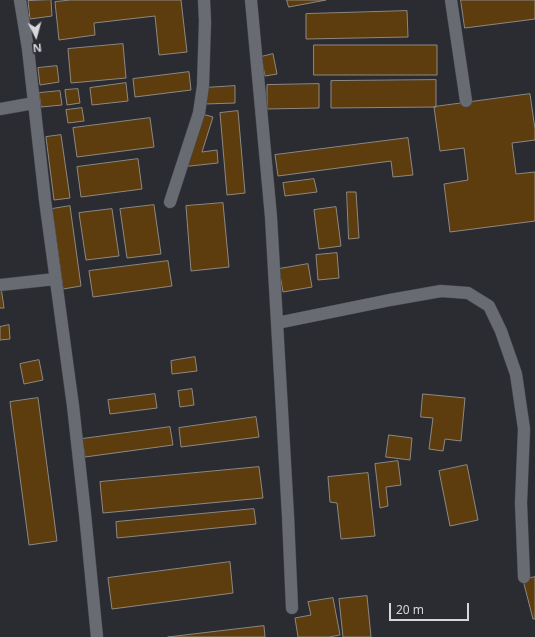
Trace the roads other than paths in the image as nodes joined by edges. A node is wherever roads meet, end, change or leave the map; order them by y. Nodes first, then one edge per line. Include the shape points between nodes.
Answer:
1 (20, 0) edge
2 (204, 0) edge
3 (251, 0) edge
4 (451, 0) edge
5 (466, 101) dead end
6 (34, 103) junction
7 (0, 109) edge
8 (170, 202) dead end
9 (55, 279) junction
10 (0, 286) edge
11 (277, 323) junction
12 (524, 577) dead end
13 (292, 608) dead end
14 (97, 637) edge

1 - 6 street
2 - 8 street via 203,86 199,113
3 - 11 street via 271,217
4 - 5 street
6 - 7 street
6 - 9 street
9 - 10 street
9 - 14 street via 74,414
11 - 12 street via 441,291 468,293 489,306 516,374 524,429 521,503
11 - 13 street

